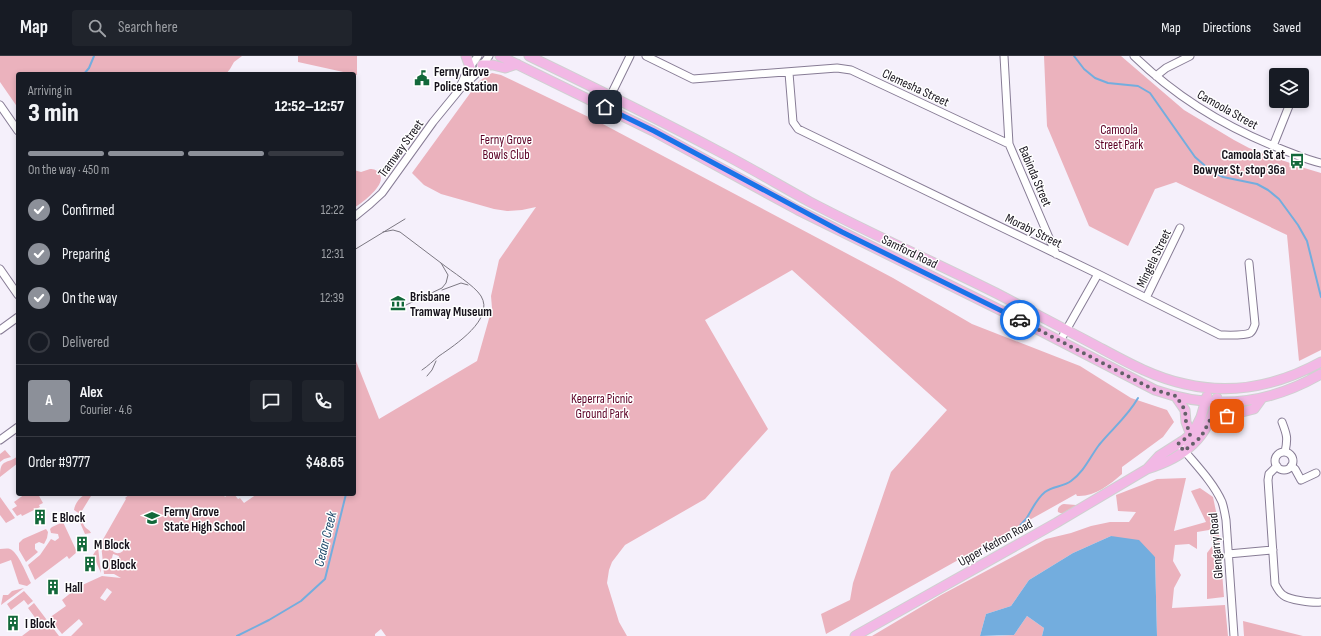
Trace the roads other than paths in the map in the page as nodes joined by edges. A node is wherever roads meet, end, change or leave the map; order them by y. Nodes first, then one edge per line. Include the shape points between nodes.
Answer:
1 (466, 56) edge
2 (478, 56) edge
3 (489, 56) edge
4 (500, 56) edge
5 (530, 56) edge
6 (630, 56) edge
7 (646, 56) edge
8 (1004, 56) edge
9 (1134, 56) edge
10 (1190, 56) edge
11 (517, 64) junction
12 (482, 65) junction
13 (470, 67) junction
14 (789, 73) junction
15 (1156, 76) junction
16 (460, 89) junction
17 (611, 96) junction
18 (0, 105) edge
19 (605, 107) junction
20 (1288, 108) edge
21 (16, 128) edge
22 (1009, 144) junction
23 (1273, 146) junction
24 (1321, 163) edge
25 (356, 214) edge
26 (1180, 228) dead end
27 (1056, 254) junction
28 (1250, 263) dead end
29 (0, 269) edge
30 (1098, 274) junction
31 (16, 292) edge
32 (1146, 298) junction
33 (16, 318) edge
34 (0, 330) edge
35 (1066, 330) junction
36 (1060, 341) junction
37 (1321, 362) edge
38 (1321, 374) edge
39 (1214, 389) junction
40 (1176, 396) junction
41 (1262, 398) junction
42 (1206, 402) junction
43 (1216, 402) junction
44 (1210, 420) junction
45 (1282, 422) dead end
46 (16, 428) edge
47 (1190, 435) junction
48 (0, 440) edge
49 (1181, 447) junction
50 (1285, 452) junction
51 (1277, 466) junction
52 (1291, 466) junction
53 (1316, 473) dead end
54 (1272, 550) junction
55 (1228, 554) junction
56 (1321, 602) edge
57 (855, 636) edge
58 (1234, 636) edge

1 - 13 main road
2 - 13 street, Tramway Street
3 - 12 street, Tramway Street
4 - 11 main road, Samford Road
5 - 17 main road, Samford Road
6 - 17 street
7 - 14 street, Clemesha Street via 693,78
8 - 22 street, Babinda Street
9 - 15 street, Camoola Street
10 - 15 street
11 - 12 main road via 505,68
11 - 19 main road, Samford Road
12 - 16 street, Tramway Street
13 - 16 street, Tramway Street
14 - 22 street, Clemesha Street via 837,68 851,70
14 - 27 street, Moraby Street via 793,122 798,129
15 - 23 street, Camoola Street via 1187,100 1220,120
16 - 25 street, Tramway Street via 382,193
17 - 19 street
17 - 35 main road, Samford Road via 812,202
18 - 21 street
19 - 36 main road, Samford Road via 842,232
20 - 23 street
22 - 27 street, Babinda Street
23 - 24 street, Camoola Street
26 - 32 street, Mingela Street
27 - 30 street, Moraby Street
28 - 32 street, Moraby Street via 1255,324 1249,333 1230,336 1220,334
29 - 31 street
30 - 32 street, Moraby Street
30 - 35 street
33 - 34 street
35 - 36 street
35 - 39 main road, Samford Road via 1157,376
36 - 40 main road, Samford Road via 1147,386
37 - 39 main road, Samford Road via 1273,382 1245,388
38 - 41 main road, Samford Road via 1291,390
39 - 42 main road, Upper Kedron Road
39 - 43 main road, Upper Kedron Road
40 - 42 main road, Samford Road
40 - 47 main road via 1185,410
41 - 43 main road, Samford Road
41 - 44 main road via 1254,409
42 - 43 main road, Samford Road
42 - 47 main road, Upper Kedron Road via 1200,421
43 - 44 main road, Upper Kedron Road
44 - 49 main road, Upper Kedron Road via 1201,437
45 - 50 street via 1288,441
46 - 48 street
47 - 49 main road, Upper Kedron Road
49 - 55 street, Glengarry Road via 1212,485 1222,503
49 - 57 main road, Upper Kedron Road via 1159,456 1147,469 1063,519
50 - 51 street via 1276,456
50 - 52 street via 1291,456
51 - 52 street via 1284,469
51 - 54 street via 1268,474
52 - 53 street via 1296,469 1300,480
54 - 55 street
54 - 56 street via 1275,584 1279,591 1284,596 1314,603
55 - 58 street, Glengarry Road

